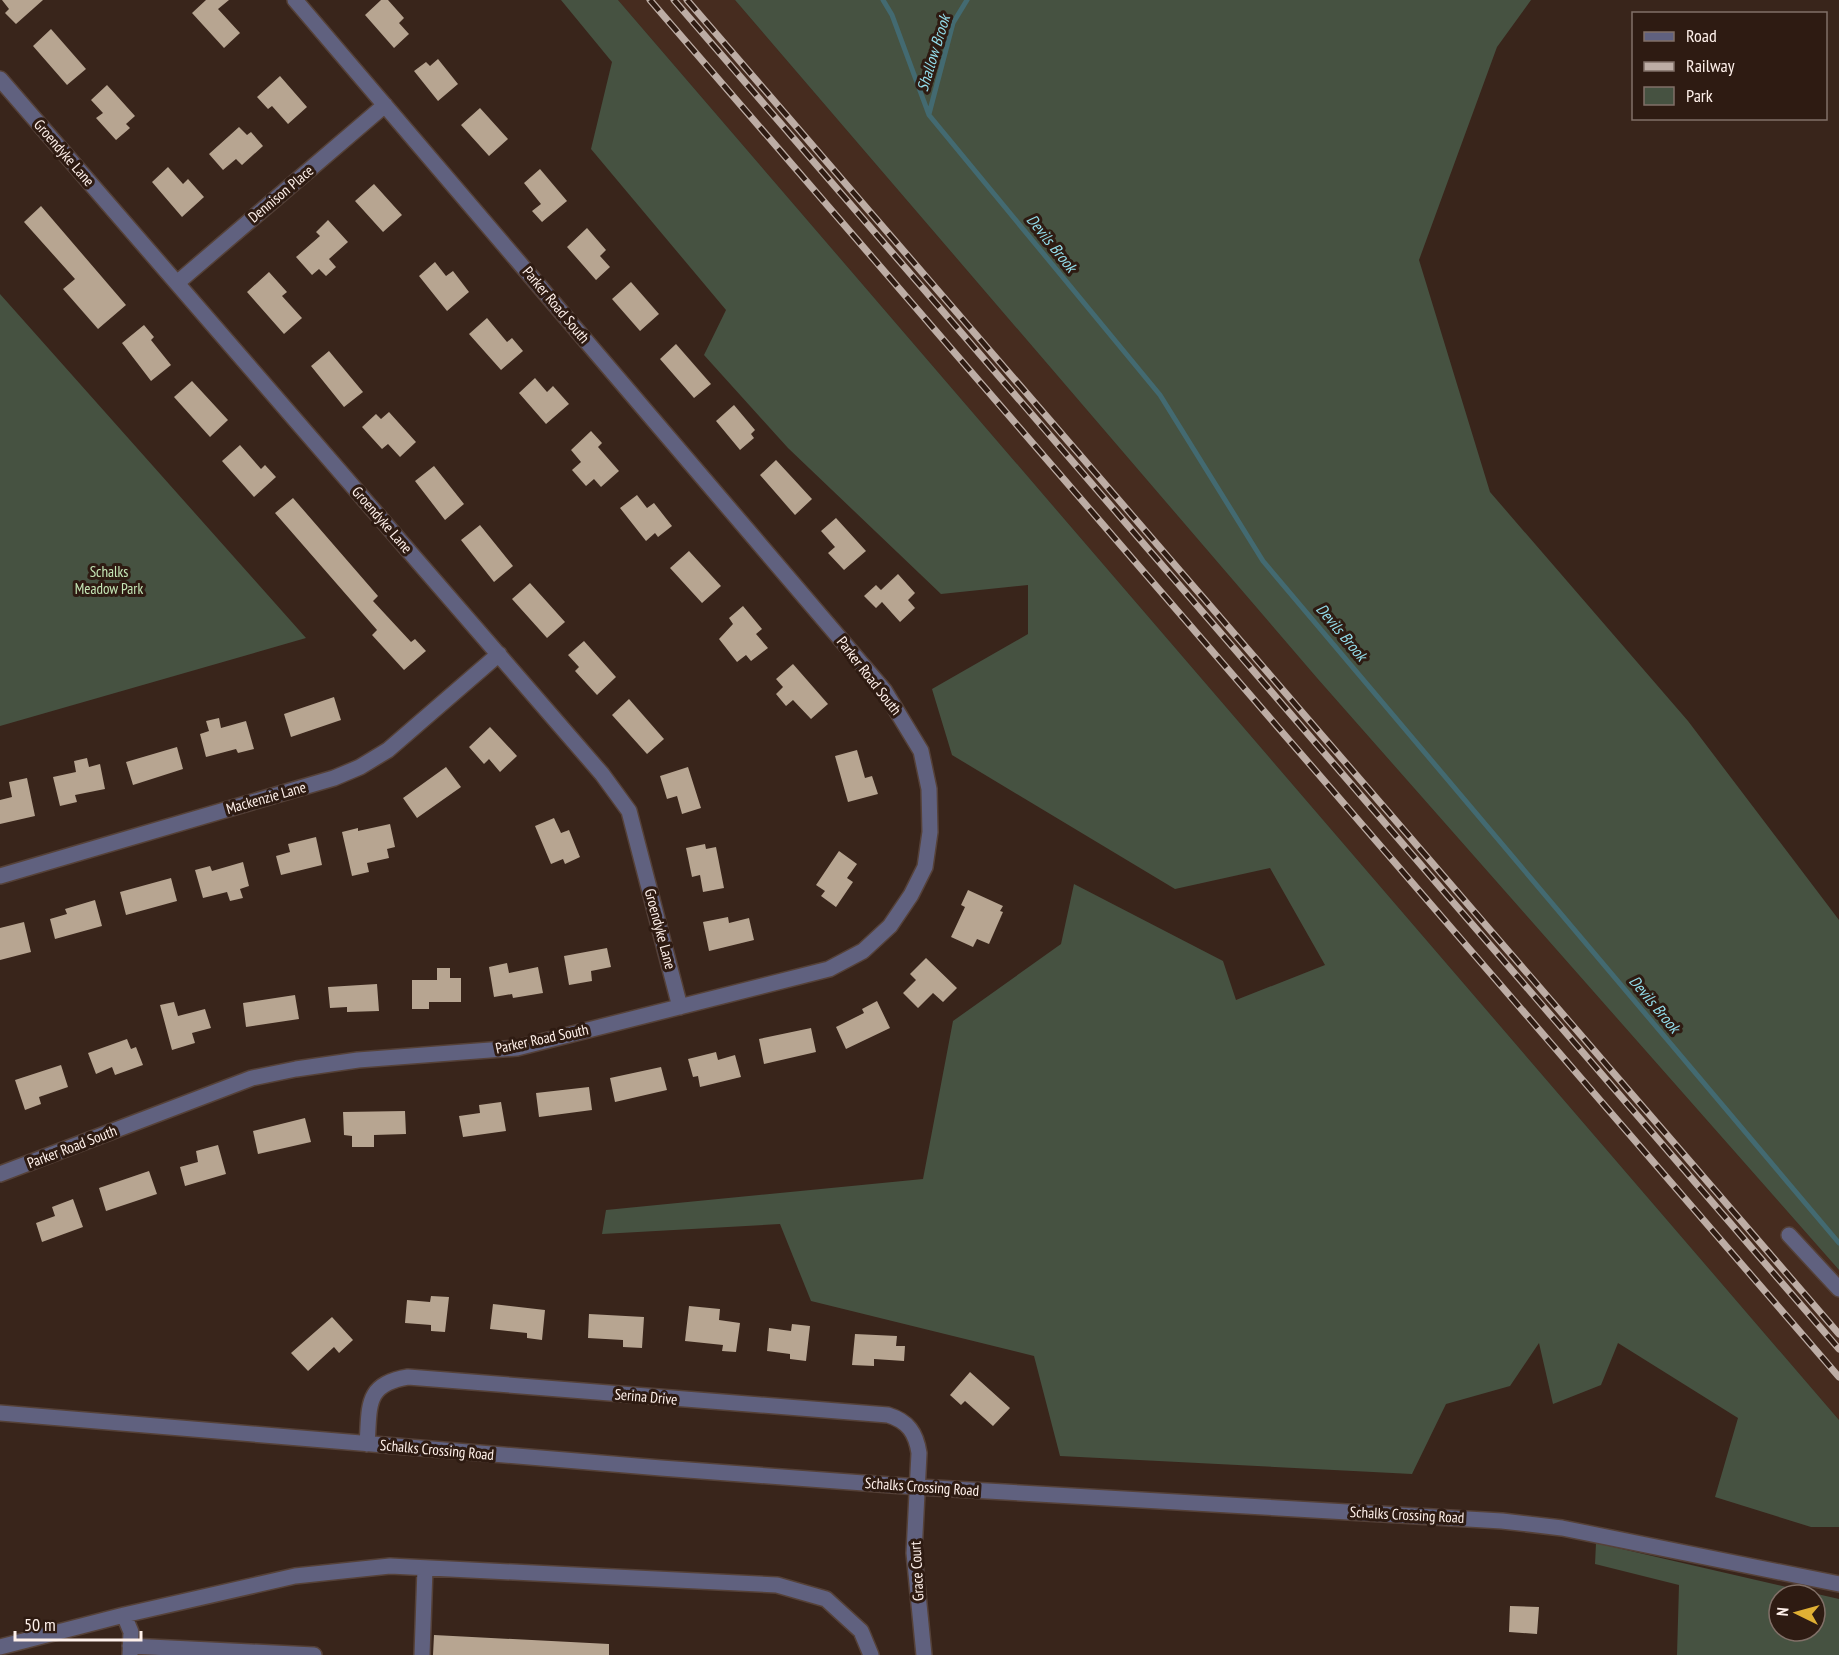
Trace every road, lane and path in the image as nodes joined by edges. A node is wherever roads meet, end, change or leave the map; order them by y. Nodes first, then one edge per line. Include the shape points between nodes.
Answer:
1 (295, 0) edge
2 (0, 79) edge
3 (386, 105) junction
4 (177, 283) junction
5 (499, 654) junction
6 (0, 876) edge
7 (680, 1007) junction
8 (0, 1174) edge
9 (1789, 1234) dead end
10 (1839, 1289) edge
11 (0, 1413) edge
12 (367, 1444) junction
13 (918, 1487) junction
14 (425, 1568) junction
15 (1839, 1584) edge
16 (124, 1615) junction
17 (0, 1647) edge
18 (130, 1651) edge
19 (314, 1655) edge
20 (422, 1655) edge
21 (871, 1655) edge
22 (924, 1655) edge

1 - 3 street, Parker Road South
2 - 4 street, Groendyke Lane
3 - 4 street, Dennison Place
3 - 7 street, Parker Road South via 884,690 921,751 930,800 925,867 890,926 863,951 829,969
4 - 5 street, Groendyke Lane
5 - 6 street, Mackenzie Lane via 388,750 334,778
5 - 7 street, Groendyke Lane via 629,811
7 - 8 street, Parker Road South via 516,1048 358,1060 252,1078
9 - 10 street
11 - 12 street, Schalks Crossing Road
12 - 13 street, Schalks Crossing Road
12 - 13 street, Serina Drive via 370,1400 381,1386 408,1377 888,1415 899,1418 917,1437
13 - 15 street, Schalks Crossing Road via 1530,1523
13 - 22 street, Grace Court via 914,1554
14 - 16 street via 390,1566 295,1576
14 - 20 street
14 - 21 street via 777,1585 826,1599 861,1631
16 - 17 street
16 - 18 street via 131,1632
18 - 19 street

